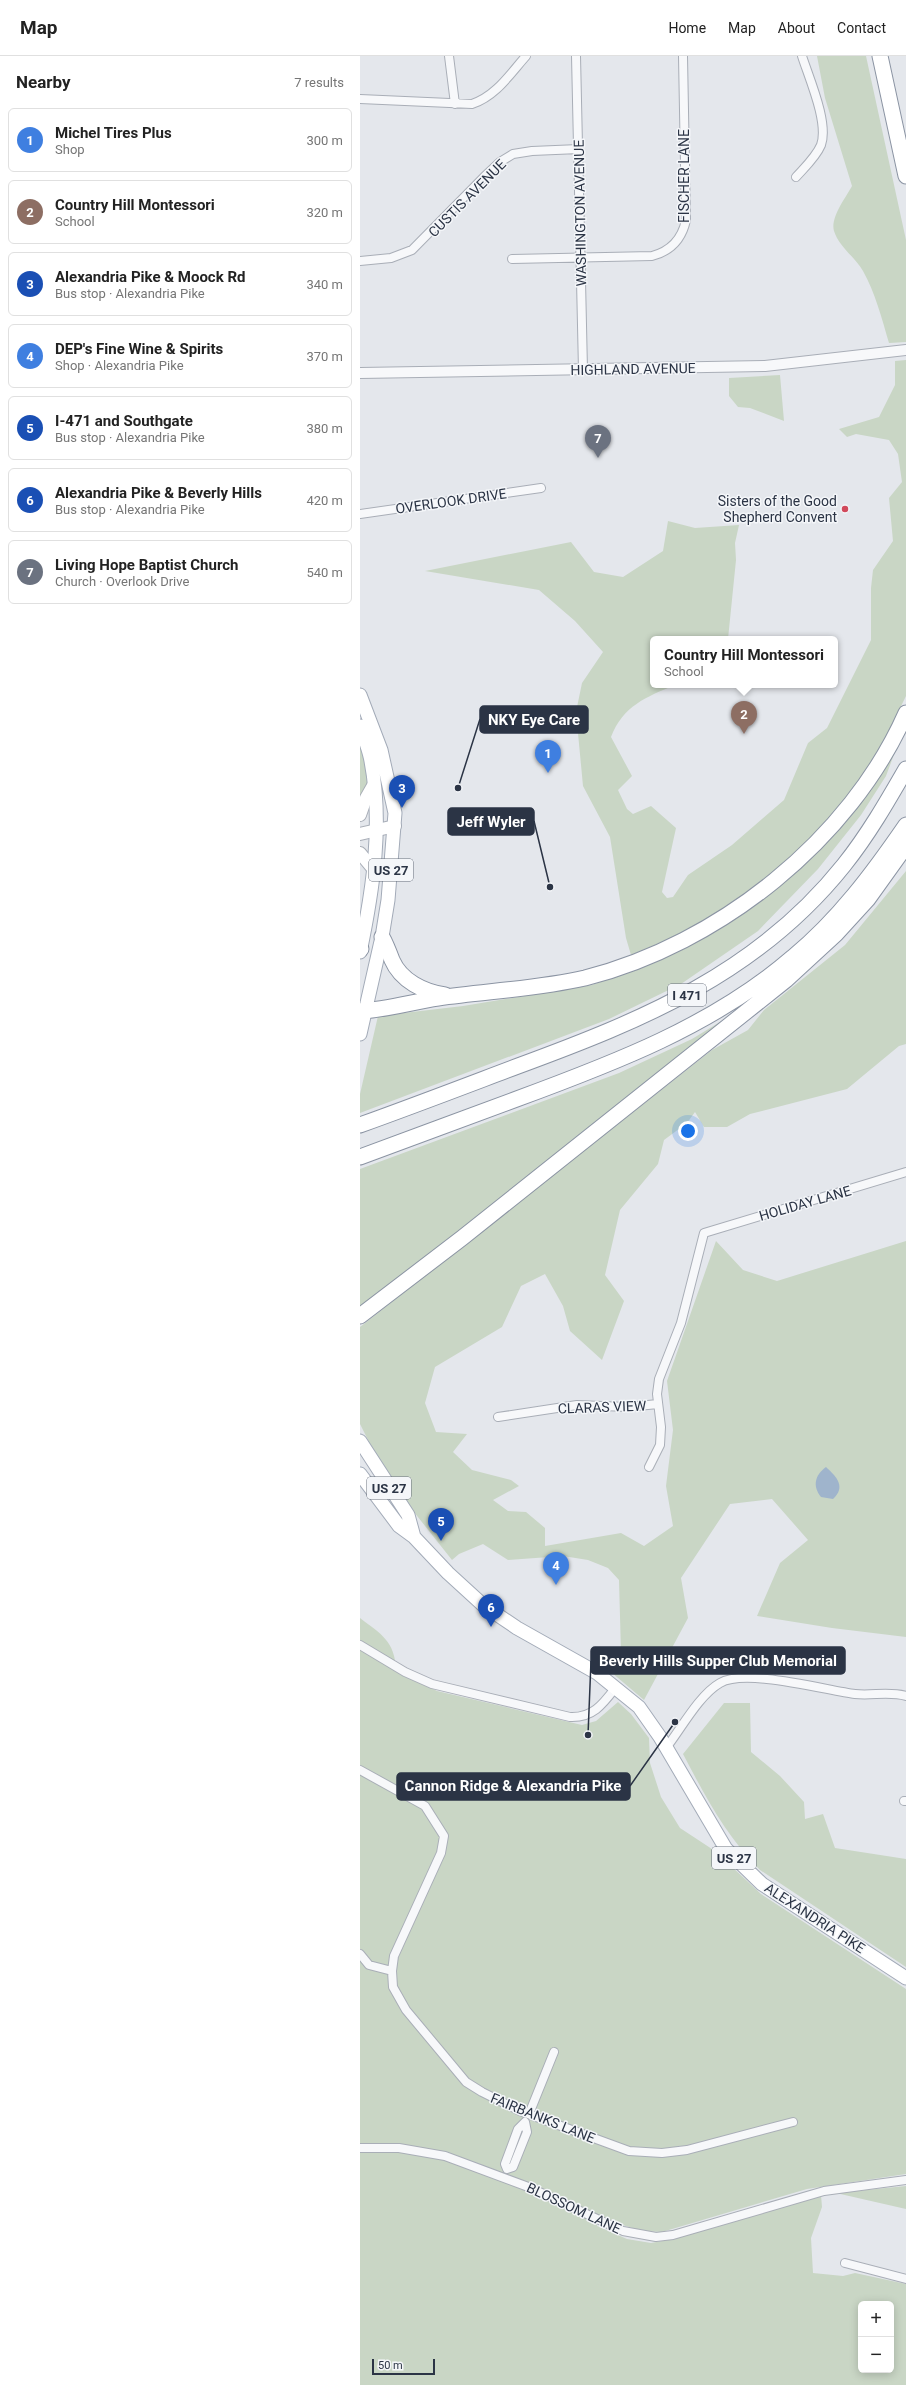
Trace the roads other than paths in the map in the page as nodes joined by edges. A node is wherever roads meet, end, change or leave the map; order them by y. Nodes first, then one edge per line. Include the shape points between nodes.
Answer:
1 (449, 56) edge
2 (526, 56) edge
3 (576, 56) edge
4 (683, 56) edge
5 (802, 56) edge
6 (880, 56) edge
7 (360, 99) edge
8 (455, 104) junction
9 (578, 149) junction
10 (796, 176) dead end
11 (906, 176) edge
12 (581, 257) junction
13 (512, 259) dead end
14 (360, 261) edge
15 (902, 351) edge
16 (583, 370) junction
17 (360, 373) edge
18 (541, 488) dead end
19 (360, 514) edge
20 (360, 695) edge
21 (906, 713) edge
22 (360, 726) edge
23 (906, 769) edge
24 (374, 784) junction
25 (360, 815) edge
26 (395, 826) junction
27 (906, 826) edge
28 (376, 832) junction
29 (360, 834) edge
30 (394, 840) junction
31 (906, 846) edge
32 (360, 853) edge
33 (374, 870) junction
34 (382, 937) junction
35 (360, 950) edge
36 (456, 996) junction
37 (363, 1011) edge
38 (360, 1034) edge
39 (360, 1125) edge
40 (360, 1157) edge
41 (906, 1172) edge
42 (360, 1316) edge
43 (658, 1404) junction
44 (498, 1417) dead end
45 (360, 1441) edge
46 (649, 1467) dead end
47 (360, 1474) edge
48 (414, 1536) junction
49 (360, 1645) edge
50 (616, 1687) junction
51 (906, 1696) edge
52 (666, 1748) junction
53 (360, 1770) edge
54 (360, 1954) edge
55 (392, 1971) junction
56 (906, 1978) edge
57 (554, 2052) dead end
58 (528, 2114) junction
59 (793, 2122) dead end
60 (360, 2148) edge
61 (507, 2169) joint
62 (906, 2180) edge
63 (845, 2263) dead end
64 (906, 2279) edge

1 - 8 street
2 - 8 street via 485,100 472,104
3 - 9 street, WASHINGTON AVENUE
4 - 12 street, FISCHER LANE via 686,212 683,232 669,250 652,256
5 - 10 street via 819,113 823,138 816,154
6 - 11 highway
7 - 8 street
9 - 12 street, WASHINGTON AVENUE
9 - 14 street, CUSTIS AVENUE via 513,154 484,177 412,250 392,258
12 - 13 street, FISCHER LANE
12 - 16 street, WASHINGTON AVENUE
15 - 16 street, HIGHLAND AVENUE via 773,366
16 - 17 street, HIGHLAND AVENUE
18 - 19 street, OVERLOOK DRIVE
20 - 26 main road, US 27 via 381,750 395,813
21 - 36 highway via 874,769 836,821 815,844 774,881 710,925 658,952 585,978
22 - 24 main road, US 27 via 371,760
23 - 39 highway, I 471 via 871,827 843,866 776,932 717,977 638,1020
24 - 25 main road
24 - 28 main road, US 27
26 - 28 main road
26 - 30 main road, US 27
27 - 40 highway, I 471 via 877,868 831,922 794,957 748,992 650,1047 586,1074
28 - 29 main road
28 - 30 main road
28 - 33 main road, US 27
30 - 34 main road, US 27
31 - 42 highway via 868,899 836,934 786,980
32 - 33 main road
33 - 35 main road, US 27
34 - 36 highway via 402,975 416,986 433,993
34 - 37 main road, US 27
36 - 37 highway
37 - 38 main road, US 27
41 - 43 street, HOLIDAY LANE via 704,1233 681,1323 659,1379
43 - 44 street, CLARAS VIEW via 627,1407 577,1405
43 - 46 street via 660,1445
45 - 48 main road, ALEXANDRIA PIKE / US 27 via 408,1515
47 - 48 main road, ALEXANDRIA PIKE / US 27 via 399,1526
48 - 50 main road, ALEXANDRIA PIKE / US 27 via 448,1573 497,1615 597,1673
49 - 50 street via 427,1683 570,1717 586,1716 600,1708
50 - 52 main road, ALEXANDRIA PIKE / US 27 via 639,1707
51 - 52 street via 897,1693 854,1694 775,1680 732,1678 709,1692 684,1721
52 - 56 main road, ALEXANDRIA PIKE / US 27 via 726,1849 741,1866 762,1884
53 - 55 street, FAIRBANKS LANE via 425,1806 444,1836 441,1853 394,1956
54 - 55 street via 369,1965
55 - 58 street, FAIRBANKS LANE via 393,1987 406,2010 466,2082
57 - 58 street
58 - 59 street, FAIRBANKS LANE via 629,2151 662,2153 687,2150
60 - 62 street, BLOSSOM LANE via 399,2148 445,2156 531,2188 623,2232 656,2237 673,2235 824,2191
61 - 61 street via 513,2168 526,2132 525,2122 518,2129 504,2164
63 - 64 street

